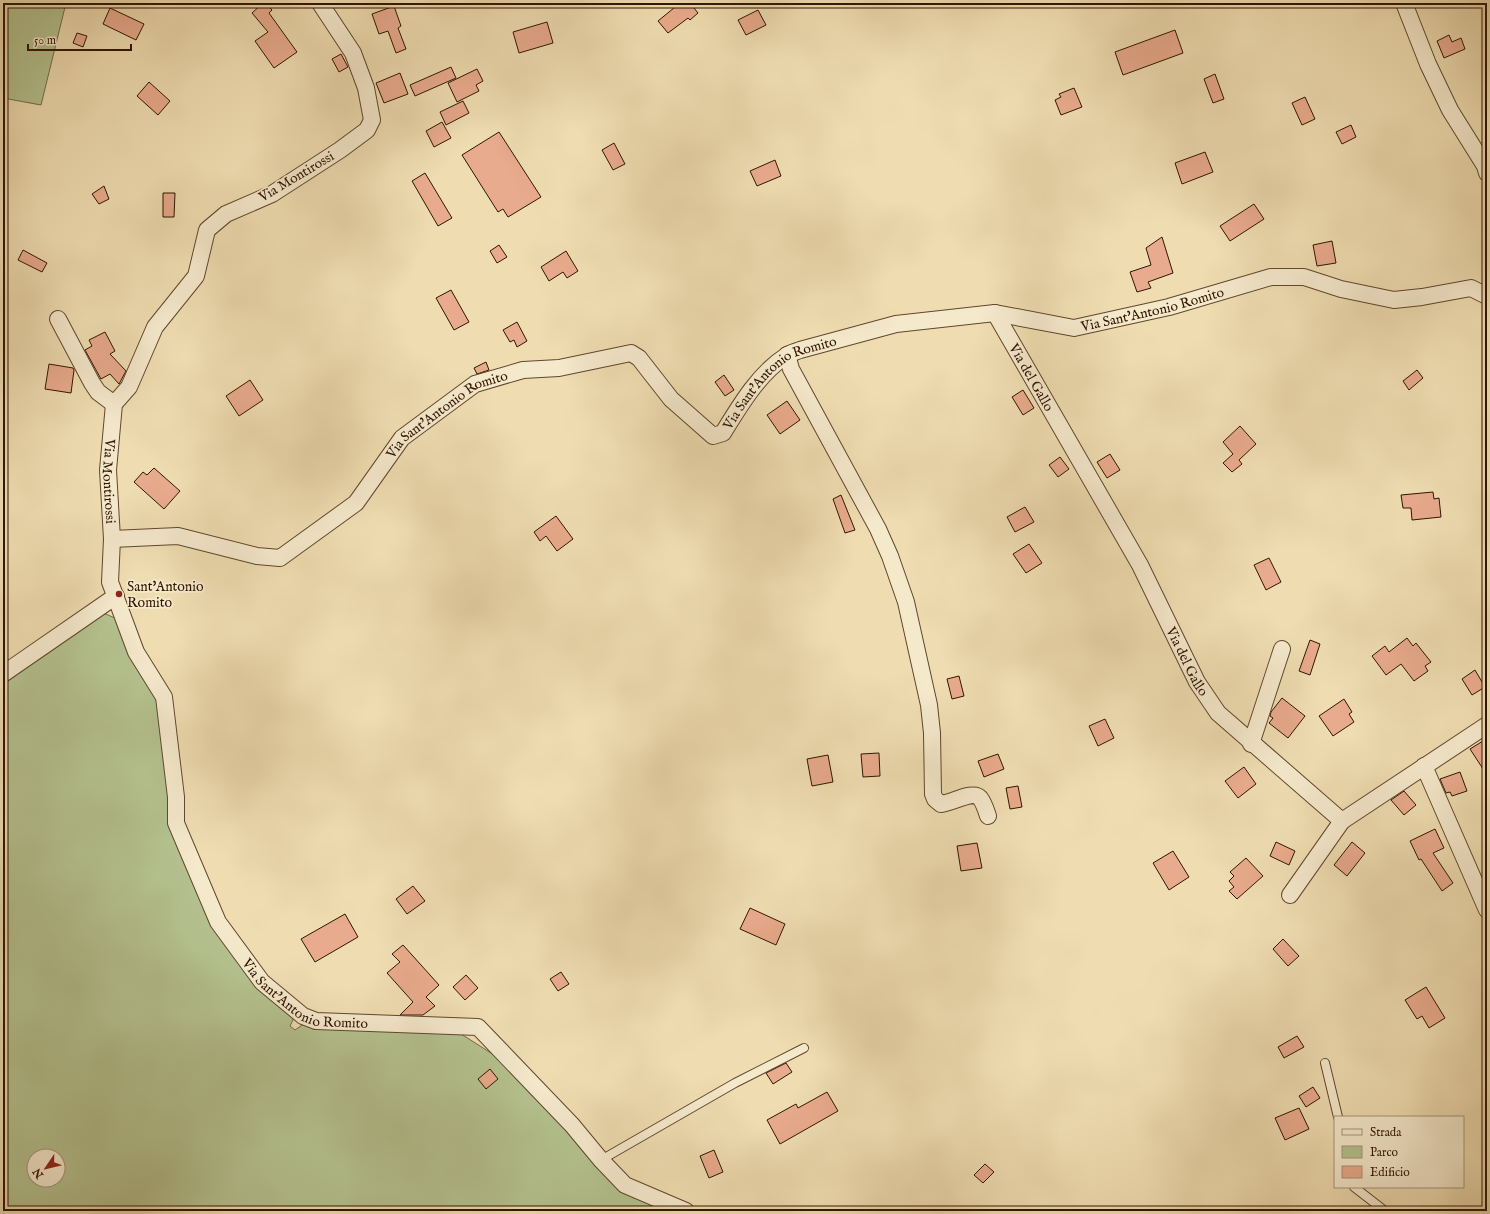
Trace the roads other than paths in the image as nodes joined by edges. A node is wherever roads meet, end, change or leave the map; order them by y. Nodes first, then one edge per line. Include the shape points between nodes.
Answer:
1 (320, 3) edge
2 (1404, 3) edge
3 (1487, 173) edge
4 (1487, 296) edge
5 (995, 313) junction
6 (58, 319) dead end
7 (787, 355) junction
8 (114, 404) junction
9 (112, 539) junction
10 (116, 596) junction
11 (1282, 648) dead end
12 (3, 674) edge
13 (1487, 725) edge
14 (1251, 744) junction
15 (1424, 766) junction
16 (988, 816) dead end
17 (1342, 821) junction
18 (1290, 895) dead end
19 (1487, 910) edge
20 (804, 1048) dead end
21 (1325, 1063) dead end
22 (1338, 1116) edge
23 (601, 1160) junction
24 (1355, 1188) edge
25 (686, 1211) edge
26 (1385, 1211) edge

1 - 8 street, Via Montirossi via 353,53 366,88 372,120 366,130 340,150 272,194 226,214 207,230 196,276 155,327 129,387
2 - 3 street via 1428,64 1450,110
4 - 5 street, Via Sant'Antonio Romito via 1471,288 1394,300 1341,289 1304,277 1271,276 1169,307 1074,328
5 - 7 street, Via Sant'Antonio Romito via 896,324
5 - 14 street, Via del Gallo via 1140,565 1197,682 1218,713
6 - 8 street via 92,383 98,392
7 - 9 street, Via Sant'Antonio Romito via 768,370 723,433 713,436 671,399 639,358 631,352 559,368 523,370 475,384 402,438 356,503 280,558 257,556 178,536
7 - 16 street via 791,369 878,529 906,602 929,705 935,799 941,804 976,795
8 - 9 street, Via Montirossi via 108,470
9 - 10 street, Via Sant'Antonio Romito via 110,582
10 - 12 street
10 - 23 street, Via Sant'Antonio Romito via 136,652 164,697 176,797 176,823 218,922 262,982 303,1016 316,1021 478,1026 572,1125
11 - 14 street
13 - 15 street
14 - 17 street, Via del Gallo
15 - 17 street
15 - 19 street
17 - 18 street
20 - 23 lane via 735,1083
21 - 22 lane
23 - 25 street, Via Sant'Antonio Romito via 625,1185
24 - 26 lane

